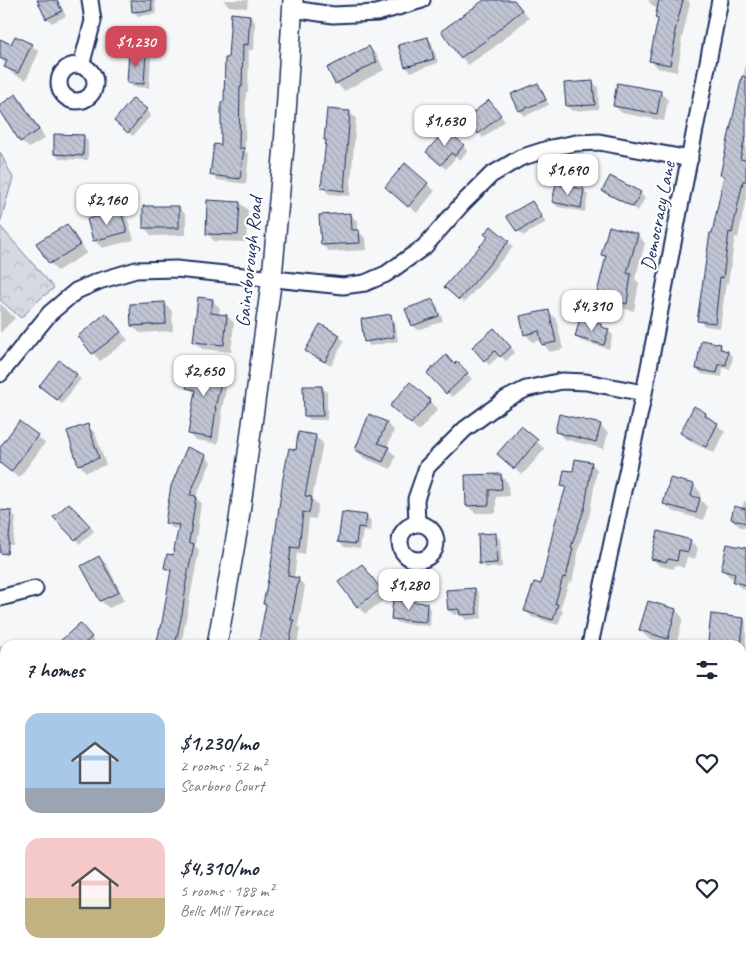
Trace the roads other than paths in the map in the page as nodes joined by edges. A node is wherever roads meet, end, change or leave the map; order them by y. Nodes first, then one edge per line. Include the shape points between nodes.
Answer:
1 (90, 0) edge
2 (422, 0) edge
3 (720, 0) edge
4 (293, 5) edge
5 (82, 66) dead end
6 (690, 160) junction
7 (272, 277) junction
8 (0, 374) edge
9 (644, 393) junction
10 (418, 523) dead end
11 (35, 589) dead end
12 (0, 598) edge
13 (218, 640) edge
14 (591, 640) edge

1 - 5 street via 93,22
2 - 4 street via 377,13 333,15
3 - 6 street, Democracy Lane
4 - 7 street, Gainsborough Road
6 - 7 street via 599,142 576,142 551,148 520,158 491,175 424,247 386,274 365,283 342,286
6 - 9 street, Democracy Lane
7 - 8 street via 176,268 136,270 98,281 76,291 50,313
7 - 13 street, Gainsborough Road via 238,527
9 - 10 street via 586,382 562,382 526,389 506,399 465,429 427,467 416,499
9 - 14 street, Democracy Lane
11 - 12 street

